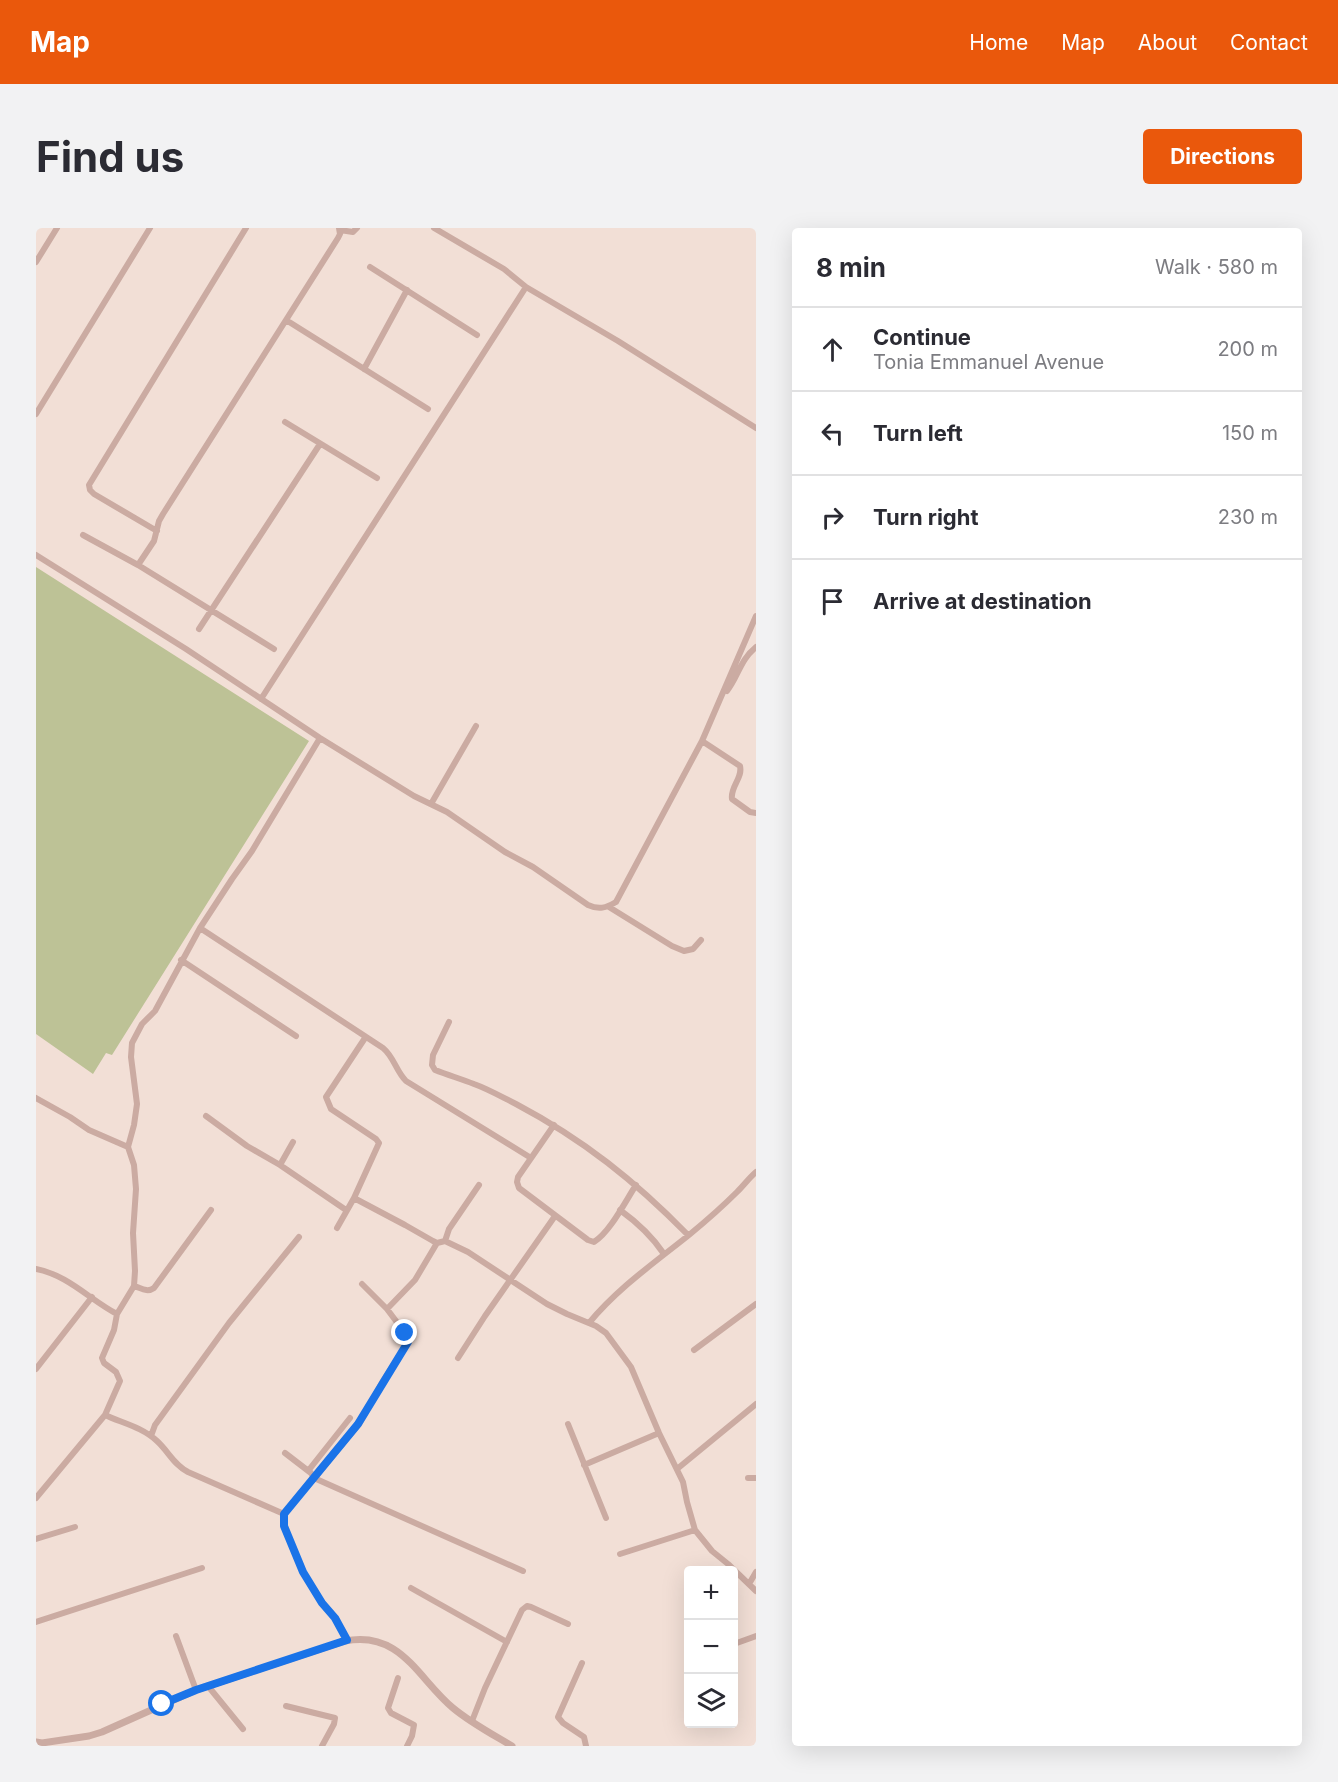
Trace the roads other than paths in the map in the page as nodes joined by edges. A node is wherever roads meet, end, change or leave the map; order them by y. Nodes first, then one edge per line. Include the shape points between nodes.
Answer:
1 (57, 228) edge
2 (150, 228) edge
3 (246, 228) edge
4 (357, 228) edge
5 (434, 228) edge
6 (340, 229) edge
7 (36, 262) edge
8 (370, 267) dead end
9 (526, 286) junction
10 (407, 290) junction
11 (286, 320) junction
12 (477, 334) dead end
13 (364, 369) junction
14 (428, 409) dead end
15 (36, 414) edge
16 (285, 422) dead end
17 (756, 429) edge
18 (320, 444) junction
19 (377, 478) dead end
20 (157, 531) junction
21 (83, 535) dead end
22 (36, 555) edge
23 (138, 564) junction
24 (212, 611) junction
25 (756, 616) edge
26 (199, 629) dead end
27 (756, 647) edge
28 (274, 649) dead end
29 (261, 699) junction
30 (720, 699) junction
31 (476, 726) dead end
32 (320, 738) junction
33 (702, 741) junction
34 (430, 804) junction
35 (756, 813) edge
36 (609, 907) junction
37 (200, 928) junction
38 (701, 940) dead end
39 (181, 960) junction
40 (449, 1022) dead end
41 (296, 1036) dead end
42 (365, 1038) junction
43 (36, 1098) edge
44 (207, 1116) dead end
45 (554, 1125) junction
46 (293, 1142) dead end
47 (128, 1147) junction
48 (531, 1158) junction
49 (280, 1165) junction
50 (756, 1172) edge
51 (479, 1185) dead end
52 (636, 1185) junction
53 (354, 1198) junction
54 (211, 1210) dead end
55 (346, 1210) junction
56 (620, 1210) junction
57 (555, 1216) junction
58 (337, 1228) dead end
59 (688, 1235) junction
60 (299, 1237) dead end
61 (445, 1242) junction
62 (437, 1243) junction
63 (664, 1254) junction
64 (36, 1269) edge
65 (510, 1280) junction
66 (362, 1284) dead end
67 (134, 1286) junction
68 (92, 1297) junction
69 (756, 1304) edge
70 (387, 1309) junction
71 (117, 1314) junction
72 (589, 1323) junction
73 (694, 1350) dead end
74 (458, 1358) dead end
75 (36, 1369) edge
76 (756, 1404) edge
77 (105, 1414) junction
78 (350, 1418) dead end
79 (568, 1424) dead end
80 (659, 1433) junction
81 (151, 1437) junction
82 (285, 1453) dead end
83 (584, 1465) junction
84 (677, 1469) junction
85 (308, 1471) junction
86 (314, 1478) junction
87 (748, 1478) dead end
88 (756, 1478) edge
89 (36, 1498) edge
90 (284, 1514) junction
91 (606, 1518) dead end
92 (75, 1527) dead end
93 (695, 1530) junction
94 (36, 1539) edge
95 (620, 1554) dead end
96 (202, 1568) dead end
97 (523, 1572) dead end
98 (756, 1572) edge
99 (749, 1584) junction
100 (411, 1588) dead end
101 (756, 1591) edge
102 (36, 1622) edge
103 (568, 1624) dead end
104 (176, 1636) dead end
105 (756, 1636) edge
106 (347, 1640) junction
107 (507, 1642) junction
108 (738, 1643) edge
109 (582, 1663) dead end
110 (398, 1678) dead end
111 (208, 1686) junction
112 (196, 1690) junction
113 (286, 1706) dead end
114 (472, 1721) junction
115 (243, 1729) dead end
116 (40, 1744) edge
117 (322, 1746) edge
118 (407, 1746) edge
119 (512, 1746) edge
120 (586, 1746) edge

1 - 7 street
2 - 15 street
3 - 20 street via 89,485 94,494
4 - 6 street via 353,232
5 - 9 street
6 - 11 street
8 - 10 street
9 - 17 street
9 - 29 street
10 - 12 street
10 - 13 street
11 - 13 street
11 - 20 street via 163,514
13 - 14 street
16 - 18 street
18 - 19 street
18 - 24 street
20 - 23 street
21 - 23 street
22 - 29 street
23 - 24 street
24 - 26 street
24 - 28 street
25 - 30 street
27 - 30 street via 744,659
29 - 32 street
30 - 33 street
31 - 34 street
32 - 34 street
32 - 37 street
33 - 35 street via 740,766 732,799
33 - 36 street via 616,902
34 - 36 street via 588,905
36 - 38 street via 684,951 693,949
37 - 39 street
37 - 42 street
39 - 41 street
39 - 47 street via 155,1011 142,1024 132,1044 137,1104
40 - 45 street via 433,1055 435,1070 473,1083
42 - 48 street via 387,1052 406,1080
42 - 53 street via 326,1097 331,1109 379,1143
43 - 47 street via 89,1130
44 - 49 street
45 - 48 street
45 - 52 street
46 - 49 street
47 - 67 street via 136,1189
48 - 57 street via 518,1177 519,1188
49 - 55 street
50 - 59 street
51 - 61 street via 449,1229
52 - 56 street
52 - 59 street
53 - 55 street
53 - 62 street
54 - 67 street via 154,1288 146,1291
55 - 58 street
56 - 57 street via 594,1242
56 - 63 street via 654,1239
57 - 65 street
59 - 63 street
60 - 81 street via 229,1323 155,1425
61 - 62 street
61 - 65 street
62 - 70 street via 415,1280
63 - 72 street
64 - 68 street via 61,1278
65 - 72 street via 547,1304
65 - 74 street
66 - 70 street
67 - 71 street
68 - 71 street
68 - 75 street
69 - 73 street
70 - 86 street via 408,1342 358,1424
71 - 77 street via 102,1358 120,1381
72 - 80 street via 606,1333 625,1357
76 - 84 street
77 - 81 street
77 - 89 street
78 - 85 street
79 - 83 street
80 - 83 street
80 - 84 street
81 - 90 street via 181,1468
82 - 85 street
83 - 91 street
84 - 93 street
85 - 86 street
86 - 90 street
86 - 97 street
87 - 88 street
90 - 106 street via 284,1526 303,1572
92 - 94 street
93 - 95 street
93 - 99 street
96 - 102 street
98 - 99 street
99 - 101 street
100 - 107 street
103 - 107 street via 527,1606
104 - 112 street
105 - 108 street
106 - 111 street
106 - 114 street via 371,1640 404,1656 445,1702
107 - 114 street
109 - 120 street via 558,1717 584,1737
110 - 118 street via 388,1708 414,1725
111 - 112 street
111 - 115 street
112 - 116 street via 102,1732
113 - 117 street via 335,1718
114 - 119 street

